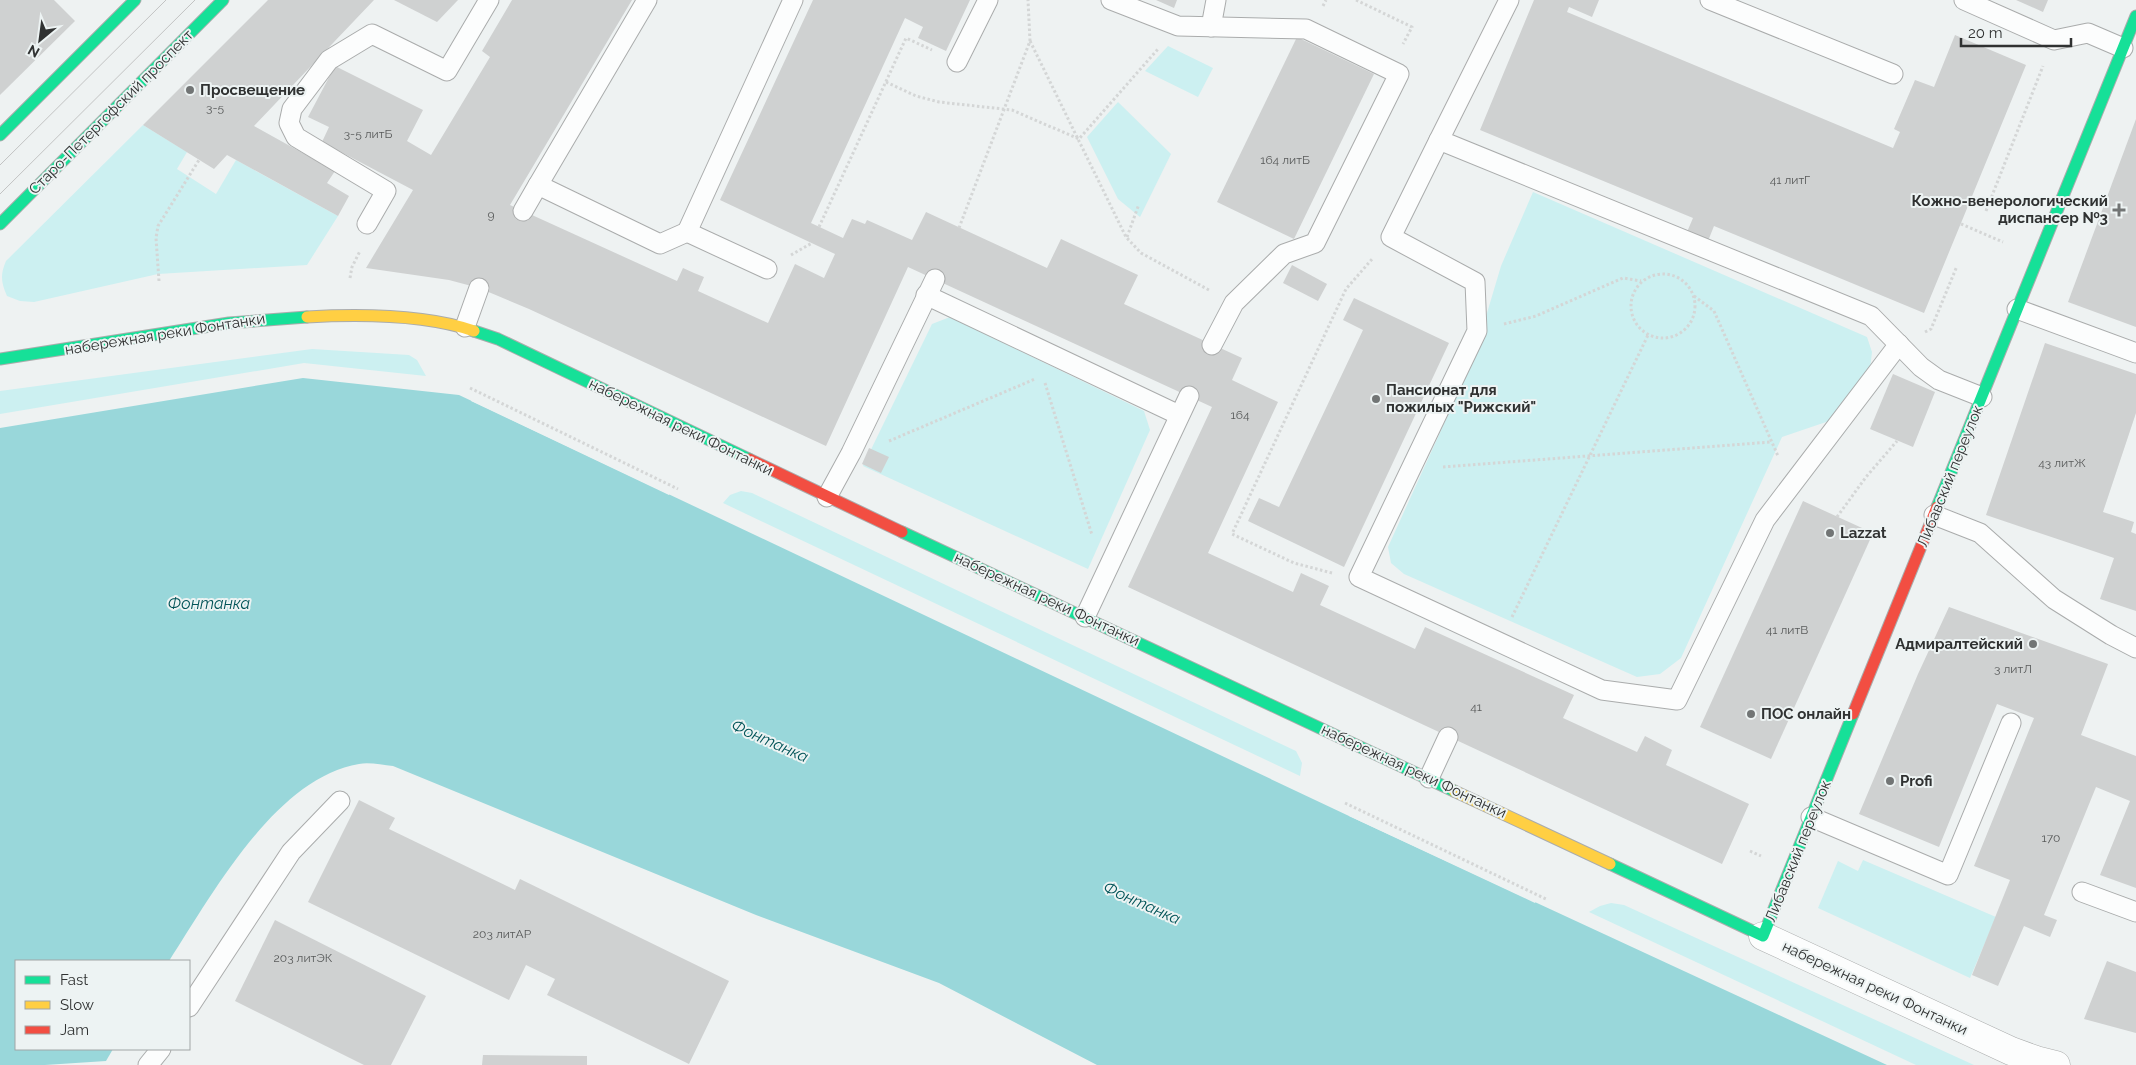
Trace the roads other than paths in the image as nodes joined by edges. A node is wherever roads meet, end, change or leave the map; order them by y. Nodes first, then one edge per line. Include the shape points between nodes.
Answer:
1 (136, 0) edge
2 (223, 0) edge
3 (489, 0) edge
4 (647, 0) edge
5 (793, 0) edge
6 (988, 0) edge
7 (1111, 0) edge
8 (1216, 0) edge
9 (1509, 0) edge
10 (1710, 0) edge
11 (1964, 0) edge
12 (2136, 16) edge
13 (1211, 27) junction
14 (2123, 48) junction
15 (957, 62) dead end
16 (1893, 74) dead end
17 (0, 135) edge
18 (1439, 140) junction
19 (538, 185) junction
20 (523, 211) dead end
21 (0, 224) edge
22 (367, 224) dead end
23 (687, 232) junction
24 (767, 269) dead end
25 (935, 279) dead end
26 (479, 288) dead end
27 (926, 295) junction
28 (2017, 309) junction
29 (465, 327) junction
30 (1899, 344) junction
31 (1212, 345) dead end
32 (2136, 353) edge
33 (0, 359) edge
34 (1189, 396) dead end
35 (1982, 397) junction
36 (1179, 415) junction
37 (827, 497) junction
38 (1934, 516) junction
39 (1085, 617) junction
40 (2136, 648) edge
41 (2011, 723) dead end
42 (1448, 737) dead end
43 (1429, 778) junction
44 (340, 800) dead end
45 (1812, 817) junction
46 (2082, 892) dead end
47 (2136, 912) edge
48 (1763, 936) junction
49 (190, 1005) edge
50 (160, 1050) edge
51 (148, 1065) edge
52 (2056, 1065) edge

1 - 17 street
2 - 21 street, Старо-Петергофский проспект
3 - 22 lane via 447,71 372,34 329,60 292,109 289,123 296,136 386,191
4 - 19 lane
5 - 23 lane
6 - 15 lane
7 - 13 lane via 1178,26
8 - 13 lane
9 - 18 lane
10 - 16 lane
11 - 14 lane via 2054,40 2088,33
12 - 14 street, Либавский переулок
13 - 31 lane via 1306,29 1399,74 1315,243 1284,254 1234,303
14 - 28 street, Либавский переулок
18 - 30 lane via 1871,316
18 - 30 lane via 1391,237 1475,282 1477,331 1359,577 1493,646 1602,690 1677,700 1765,520
19 - 20 lane
19 - 23 lane via 660,244
23 - 24 lane
25 - 27 lane
26 - 29 lane
27 - 36 lane
27 - 37 lane
28 - 32 lane
28 - 35 street, Либавский переулок
29 - 33 street, набережная реки Фонтанки via 413,319 328,315 280,317 223,323
29 - 37 street, набережная реки Фонтанки via 498,339
30 - 35 lane via 1939,380
34 - 36 lane
35 - 38 street, Либавский переулок
36 - 39 lane
37 - 39 street, набережная реки Фонтанки
38 - 40 lane via 1980,533 2054,599
38 - 45 street, Либавский переулок
39 - 43 street, набережная реки Фонтанки
41 - 45 lane via 1948,875
42 - 43 lane
43 - 48 street, набережная реки Фонтанки
44 - 49 lane via 291,852
45 - 48 street, Либавский переулок
46 - 47 lane
48 - 52 street, набережная реки Фонтанки via 2010,1050
50 - 51 lane

